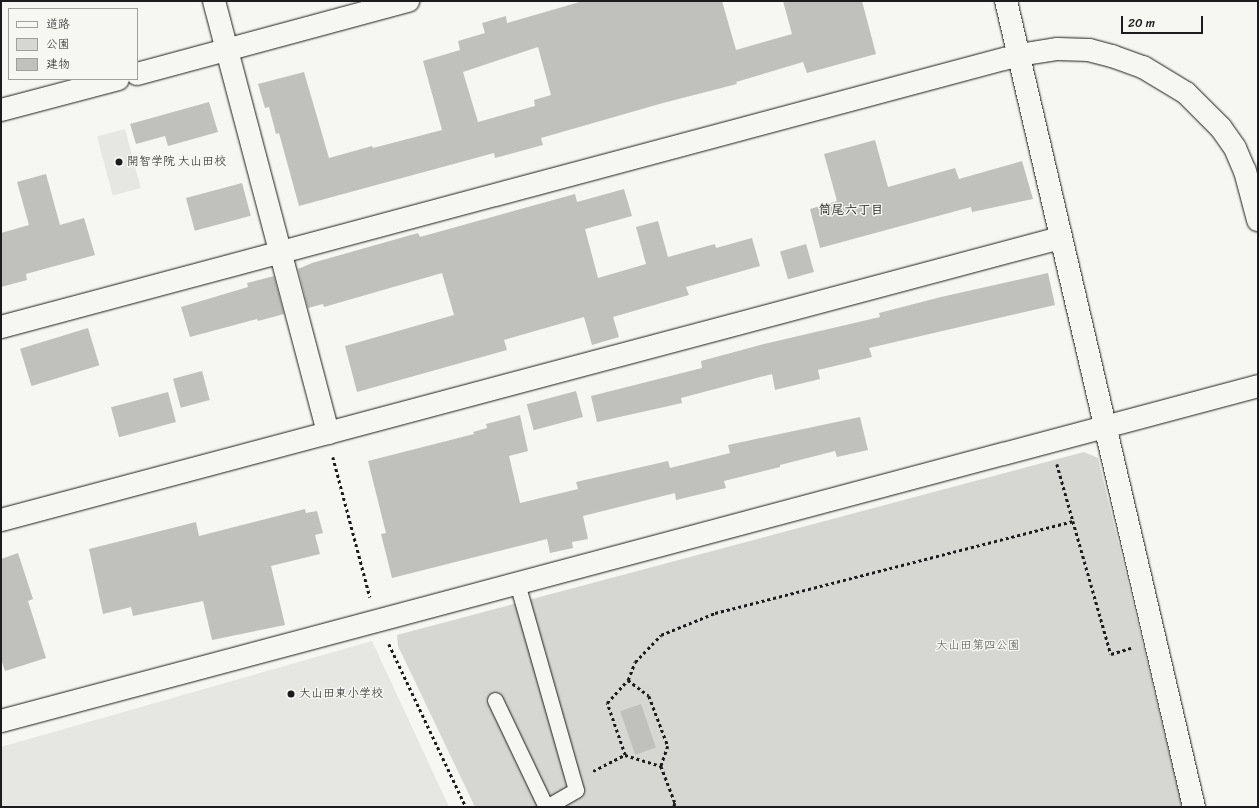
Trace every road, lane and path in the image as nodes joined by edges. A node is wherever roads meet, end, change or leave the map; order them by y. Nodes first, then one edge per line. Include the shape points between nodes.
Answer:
1 (214, 1) edge
2 (408, 1) edge
3 (1006, 1) edge
4 (226, 50) junction
5 (1019, 55) junction
6 (138, 74) edge
7 (114, 80) edge
8 (1, 110) edge
9 (1258, 220) edge
10 (1060, 238) junction
11 (279, 253) junction
12 (1, 326) edge
13 (1258, 386) edge
14 (1103, 426) junction
15 (328, 433) junction
16 (1057, 464) dead end
17 (1, 520) edge
18 (1073, 521) junction
19 (517, 583) junction
20 (372, 602) dead end
21 (386, 638) dead end
22 (1155, 642) junction
23 (628, 680) junction
24 (495, 700) dead end
25 (1, 721) edge
26 (625, 755) junction
27 (661, 766) junction
28 (573, 781) junction
29 (466, 807) edge
30 (546, 807) edge
31 (674, 807) edge
32 (1194, 807) edge

1 - 4 street
2 - 4 street
3 - 5 street
4 - 6 street
4 - 11 street
5 - 9 street via 1058,49 1089,50 1143,67 1181,89 1204,109 1235,148 1245,171
5 - 10 street
5 - 11 street
7 - 8 street
10 - 14 street
10 - 15 street
11 - 12 street
11 - 15 street
13 - 14 street
14 - 19 street
14 - 22 street
15 - 17 street
15 - 20 path
16 - 18 path
18 - 22 path via 1111,654
18 - 23 path via 715,613 661,635 635,662
19 - 25 street
19 - 28 lane
21 - 29 path
22 - 32 street
23 - 26 path via 607,703
23 - 27 path via 649,696 668,746
24 - 30 lane
26 - 27 path
26 - 28 path
27 - 31 path via 675,803
28 - 30 lane via 576,790

